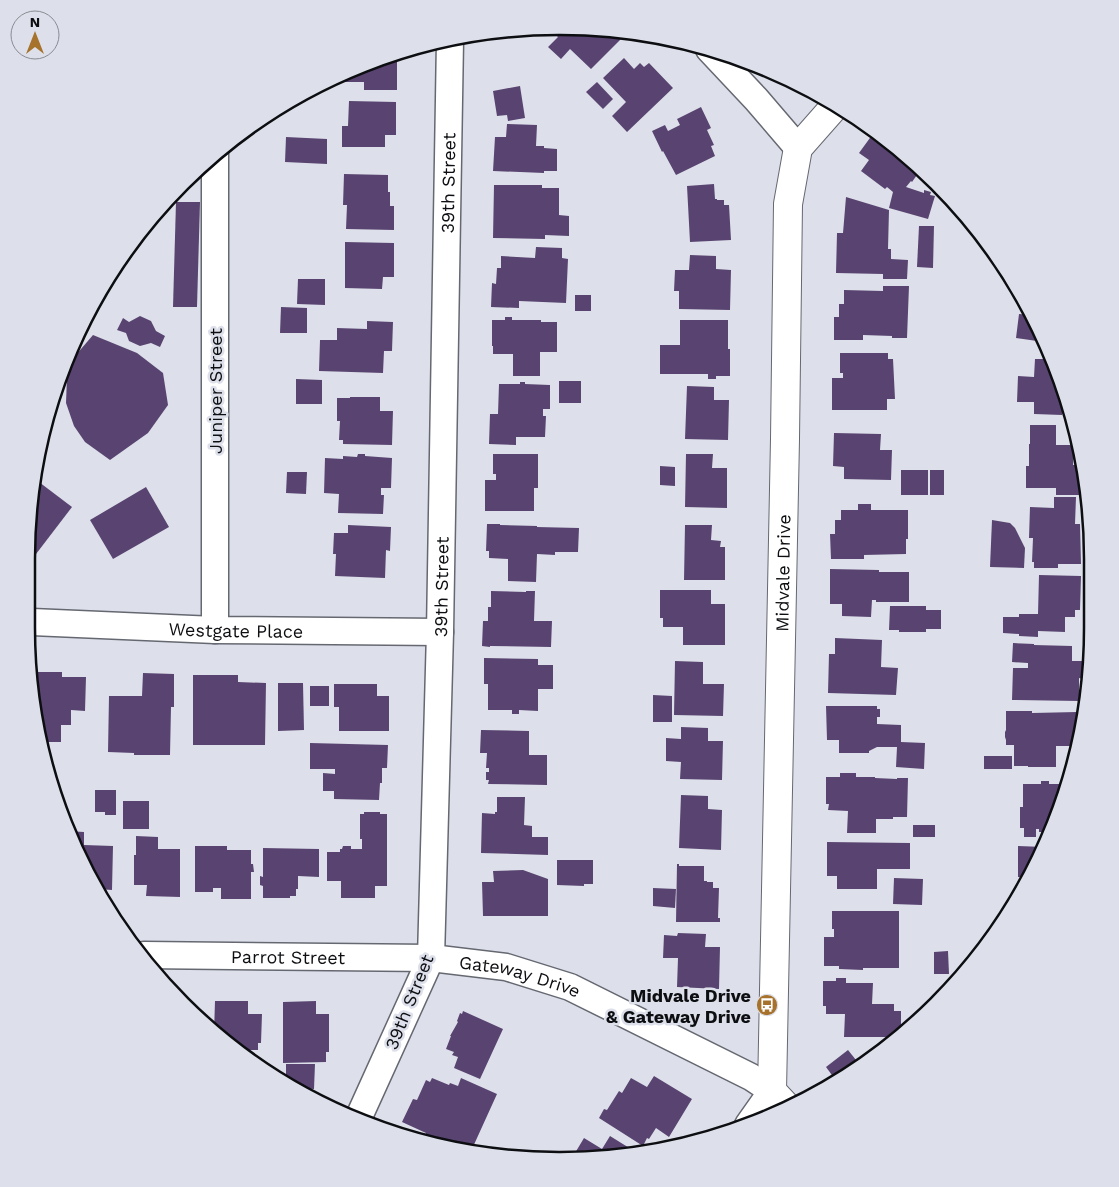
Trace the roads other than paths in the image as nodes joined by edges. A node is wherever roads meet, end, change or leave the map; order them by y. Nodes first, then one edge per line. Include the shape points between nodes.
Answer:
1 (450, 47) edge
2 (720, 61) edge
3 (831, 111) edge
4 (798, 148) junction
5 (216, 163) edge
6 (35, 622) edge
7 (215, 630) junction
8 (440, 632) junction
9 (150, 955) edge
10 (431, 958) junction
11 (779, 1099) edge
12 (768, 1109) edge
13 (361, 1113) edge

1 - 8 street, 39th Street
2 - 4 street
3 - 4 street
4 - 11 street, Midvale Drive via 788,204
5 - 7 street, Juniper Street
6 - 7 street, Westgate Place
7 - 8 street, Westgate Place
8 - 10 street, 39th Street
9 - 10 street, Parrot Street
10 - 11 street, Gateway Drive via 506,967 570,988 750,1077
10 - 13 street, 39th Street
11 - 12 street

